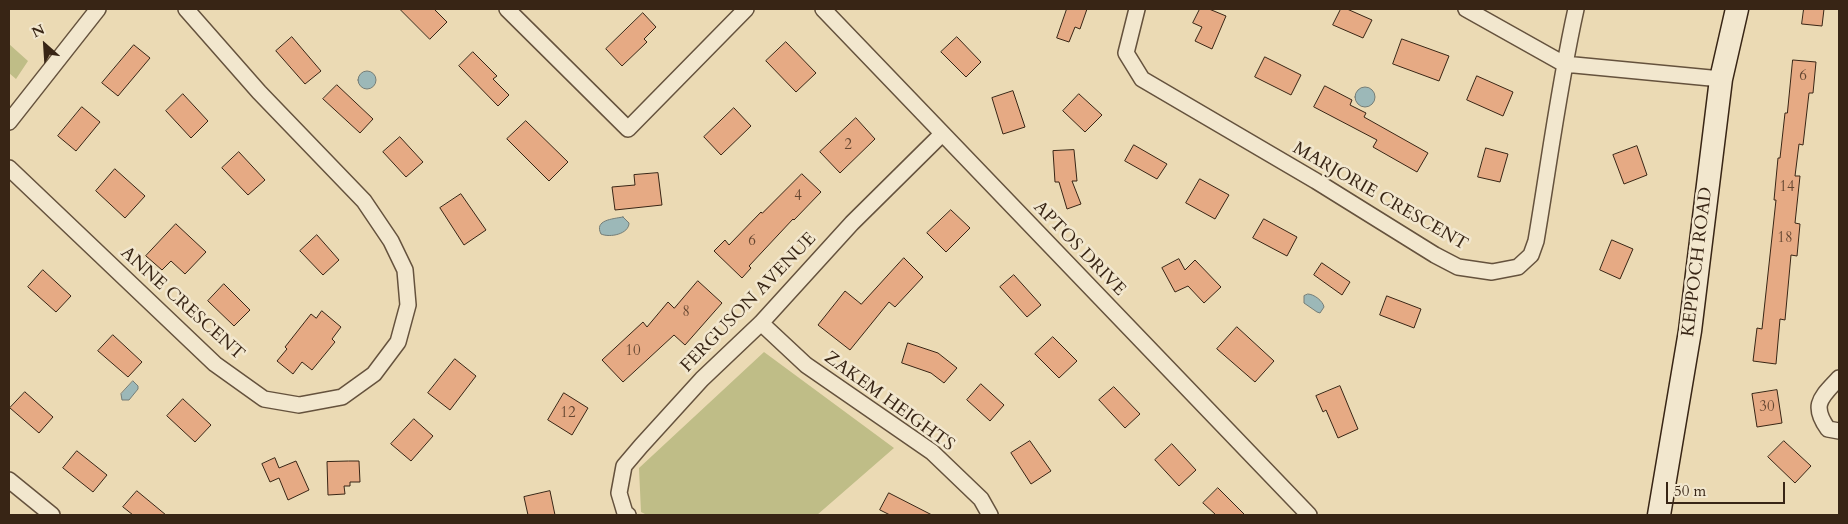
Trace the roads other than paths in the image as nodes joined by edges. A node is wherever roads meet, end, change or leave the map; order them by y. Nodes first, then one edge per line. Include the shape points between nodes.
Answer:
1 (98, 9) edge
2 (186, 9) edge
3 (507, 9) edge
4 (746, 9) edge
5 (823, 9) edge
6 (1137, 9) edge
7 (1466, 9) edge
8 (1576, 9) edge
9 (1736, 9) edge
10 (1564, 64) junction
11 (1721, 79) junction
12 (9, 122) edge
13 (942, 134) junction
14 (9, 168) edge
15 (761, 323) junction
16 (1839, 378) edge
17 (1839, 431) edge
18 (9, 480) edge
19 (52, 515) edge
20 (628, 515) edge
21 (990, 515) edge
22 (1309, 515) edge
23 (1659, 515) edge

1 - 12 street
2 - 14 street, ANNE CRESCENT via 259,92 364,201 391,240 405,270 408,305 398,342 374,374 342,397 299,405 264,399 215,364
3 - 4 street via 628,129
5 - 13 street, APTOS DRIVE
6 - 10 street, MARJORIE CRESCENT via 1126,54 1142,79 1435,255 1458,267 1492,272 1518,267 1531,255 1536,241
7 - 10 street
8 - 10 street, MARJORIE CRESCENT
9 - 11 street, KEPPOCH ROAD
10 - 11 street
11 - 23 street, KEPPOCH ROAD via 1690,331
13 - 15 street, FERGUSON AVENUE via 852,223
13 - 22 street, APTOS DRIVE
15 - 20 street, FERGUSON AVENUE via 702,379 624,466 618,493
15 - 21 street, ZAKEM HEIGHTS via 806,365 932,452 981,499
16 - 17 street via 1820,397 1819,407 1821,419 1828,429
18 - 19 street

